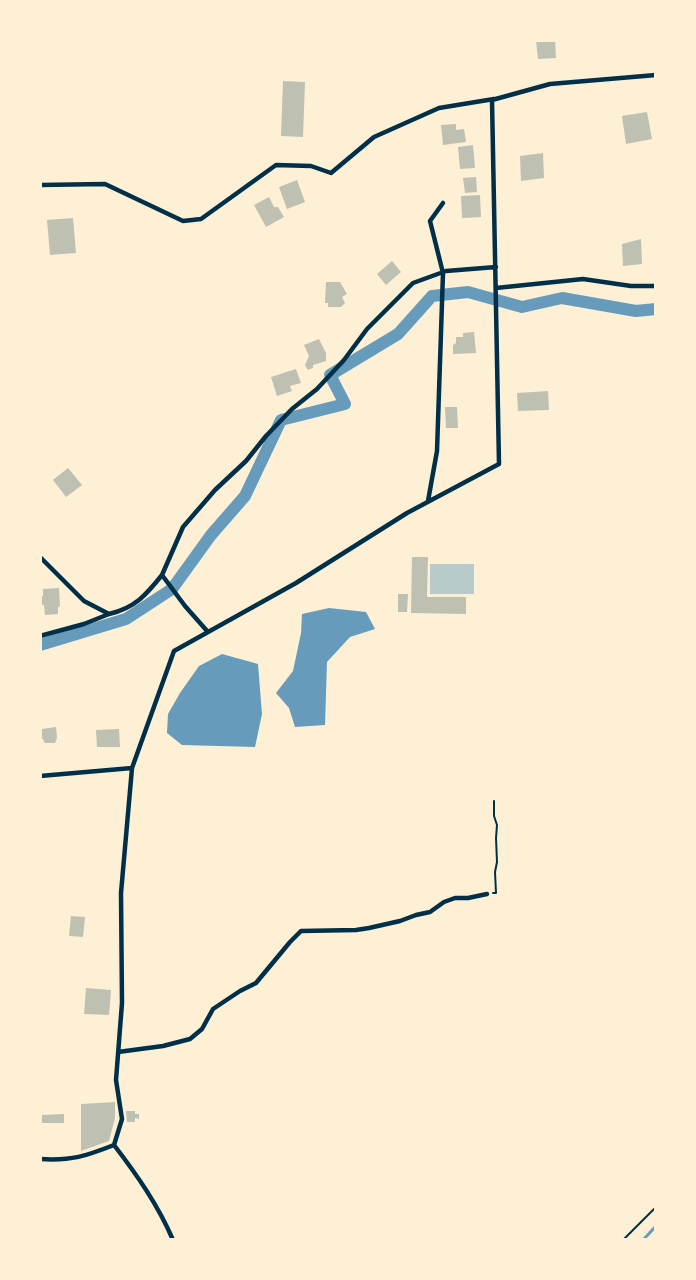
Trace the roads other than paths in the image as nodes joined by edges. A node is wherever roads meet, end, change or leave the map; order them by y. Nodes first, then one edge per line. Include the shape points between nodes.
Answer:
1 (656, 75) edge
2 (496, 99) junction
3 (40, 185) edge
4 (443, 204) dead end
5 (496, 267) junction
6 (443, 273) junction
7 (656, 286) edge
8 (496, 288) junction
9 (428, 501) junction
10 (40, 557) edge
11 (162, 575) junction
12 (109, 614) junction
13 (208, 632) junction
14 (40, 636) edge
15 (132, 768) junction
16 (40, 776) edge
17 (487, 894) road end
18 (118, 1052) junction
19 (114, 1145) junction
20 (40, 1159) edge
21 (173, 1239) edge

1 - 2 street via 550,84
2 - 3 street via 439,108 374,136 331,173 311,166 276,165 201,219 183,221 105,184
2 - 5 street via 492,100
4 - 6 street via 430,221
5 - 6 street
5 - 8 street
6 - 9 street via 437,452
6 - 11 street via 413,283 367,329 317,389 292,409 246,462 215,490 183,527
7 - 8 street via 583,279
8 - 9 street via 499,464
9 - 13 street
10 - 12 street via 84,601
11 - 12 street via 136,603
11 - 13 street
12 - 14 street
13 - 15 street via 174,651
15 - 16 street
15 - 18 street via 121,893 122,1003
17 - 18 street via 455,898 430,912 369,928 301,931 256,983 213,1009 202,1029 190,1039
18 - 19 street via 116,1080 122,1119
19 - 20 street via 84,1156
19 - 21 street via 152,1198

